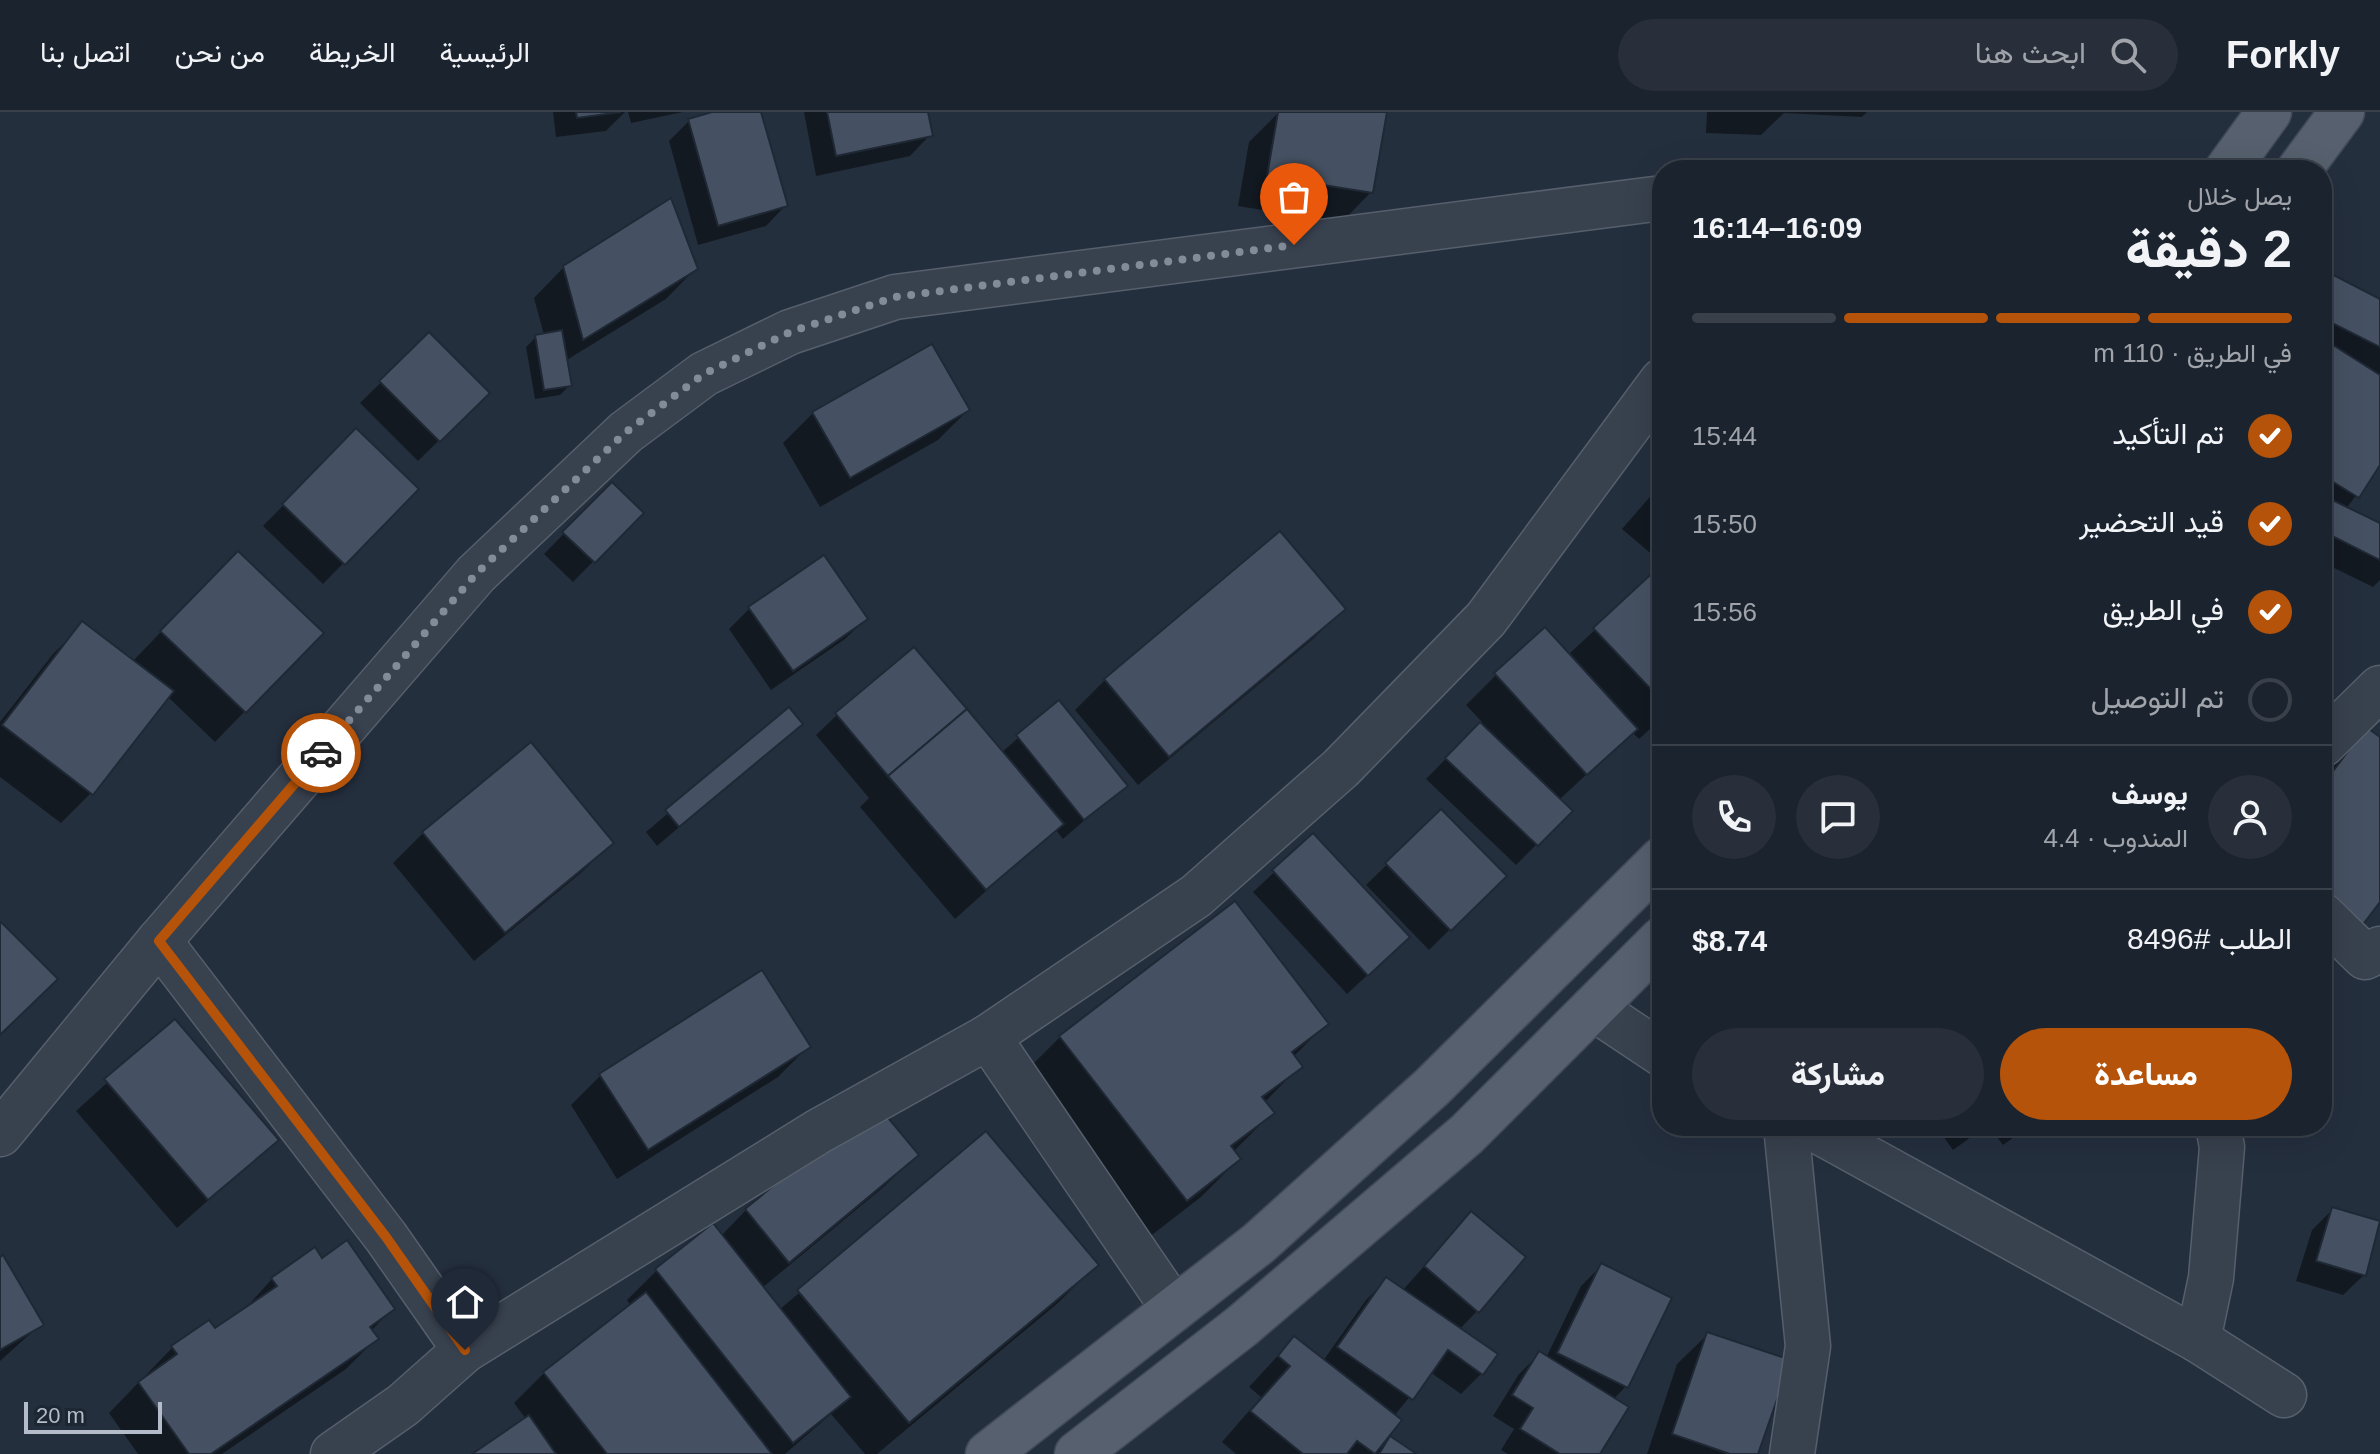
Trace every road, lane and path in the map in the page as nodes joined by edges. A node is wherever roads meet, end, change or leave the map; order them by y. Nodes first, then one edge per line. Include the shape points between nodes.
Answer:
1 (2269, 112) edge
2 (2342, 112) edge
3 (2234, 160) edge
4 (2306, 160) edge
5 (1652, 199) edge
6 (1652, 395) edge
7 (2380, 688) edge
8 (2332, 735) edge
9 (1652, 869) edge
10 (2332, 925) edge
11 (159, 941) junction
12 (1652, 949) edge
13 (2380, 949) edge
14 (1593, 1008) junction
15 (988, 1037) junction
16 (1652, 1047) edge
17 (0, 1134) edge
18 (1787, 1136) edge
19 (1827, 1136) edge
20 (2220, 1136) edge
21 (1174, 1309) junction
22 (2198, 1340) junction
23 (465, 1350) junction
24 (2284, 1395) dead end
25 (333, 1454) edge
26 (988, 1454) edge
27 (1077, 1454) edge
28 (1792, 1454) edge

1 - 3 main road
2 - 4 main road
5 - 11 street via 895,297 790,332 704,374 626,432 476,574
6 - 15 street via 1486,619 1341,768 1196,896
7 - 8 street
9 - 21 main road via 1432,1087 1259,1243
10 - 13 street via 2365,957
11 - 17 street
11 - 23 street via 386,1237
12 - 14 main road
14 - 16 street
14 - 27 main road via 1467,1134 1242,1326
15 - 21 street
15 - 23 street via 819,1131
18 - 28 street via 1808,1346
19 - 22 street
20 - 22 street via 2211,1278
21 - 26 main road
22 - 24 street
23 - 25 street via 403,1405

